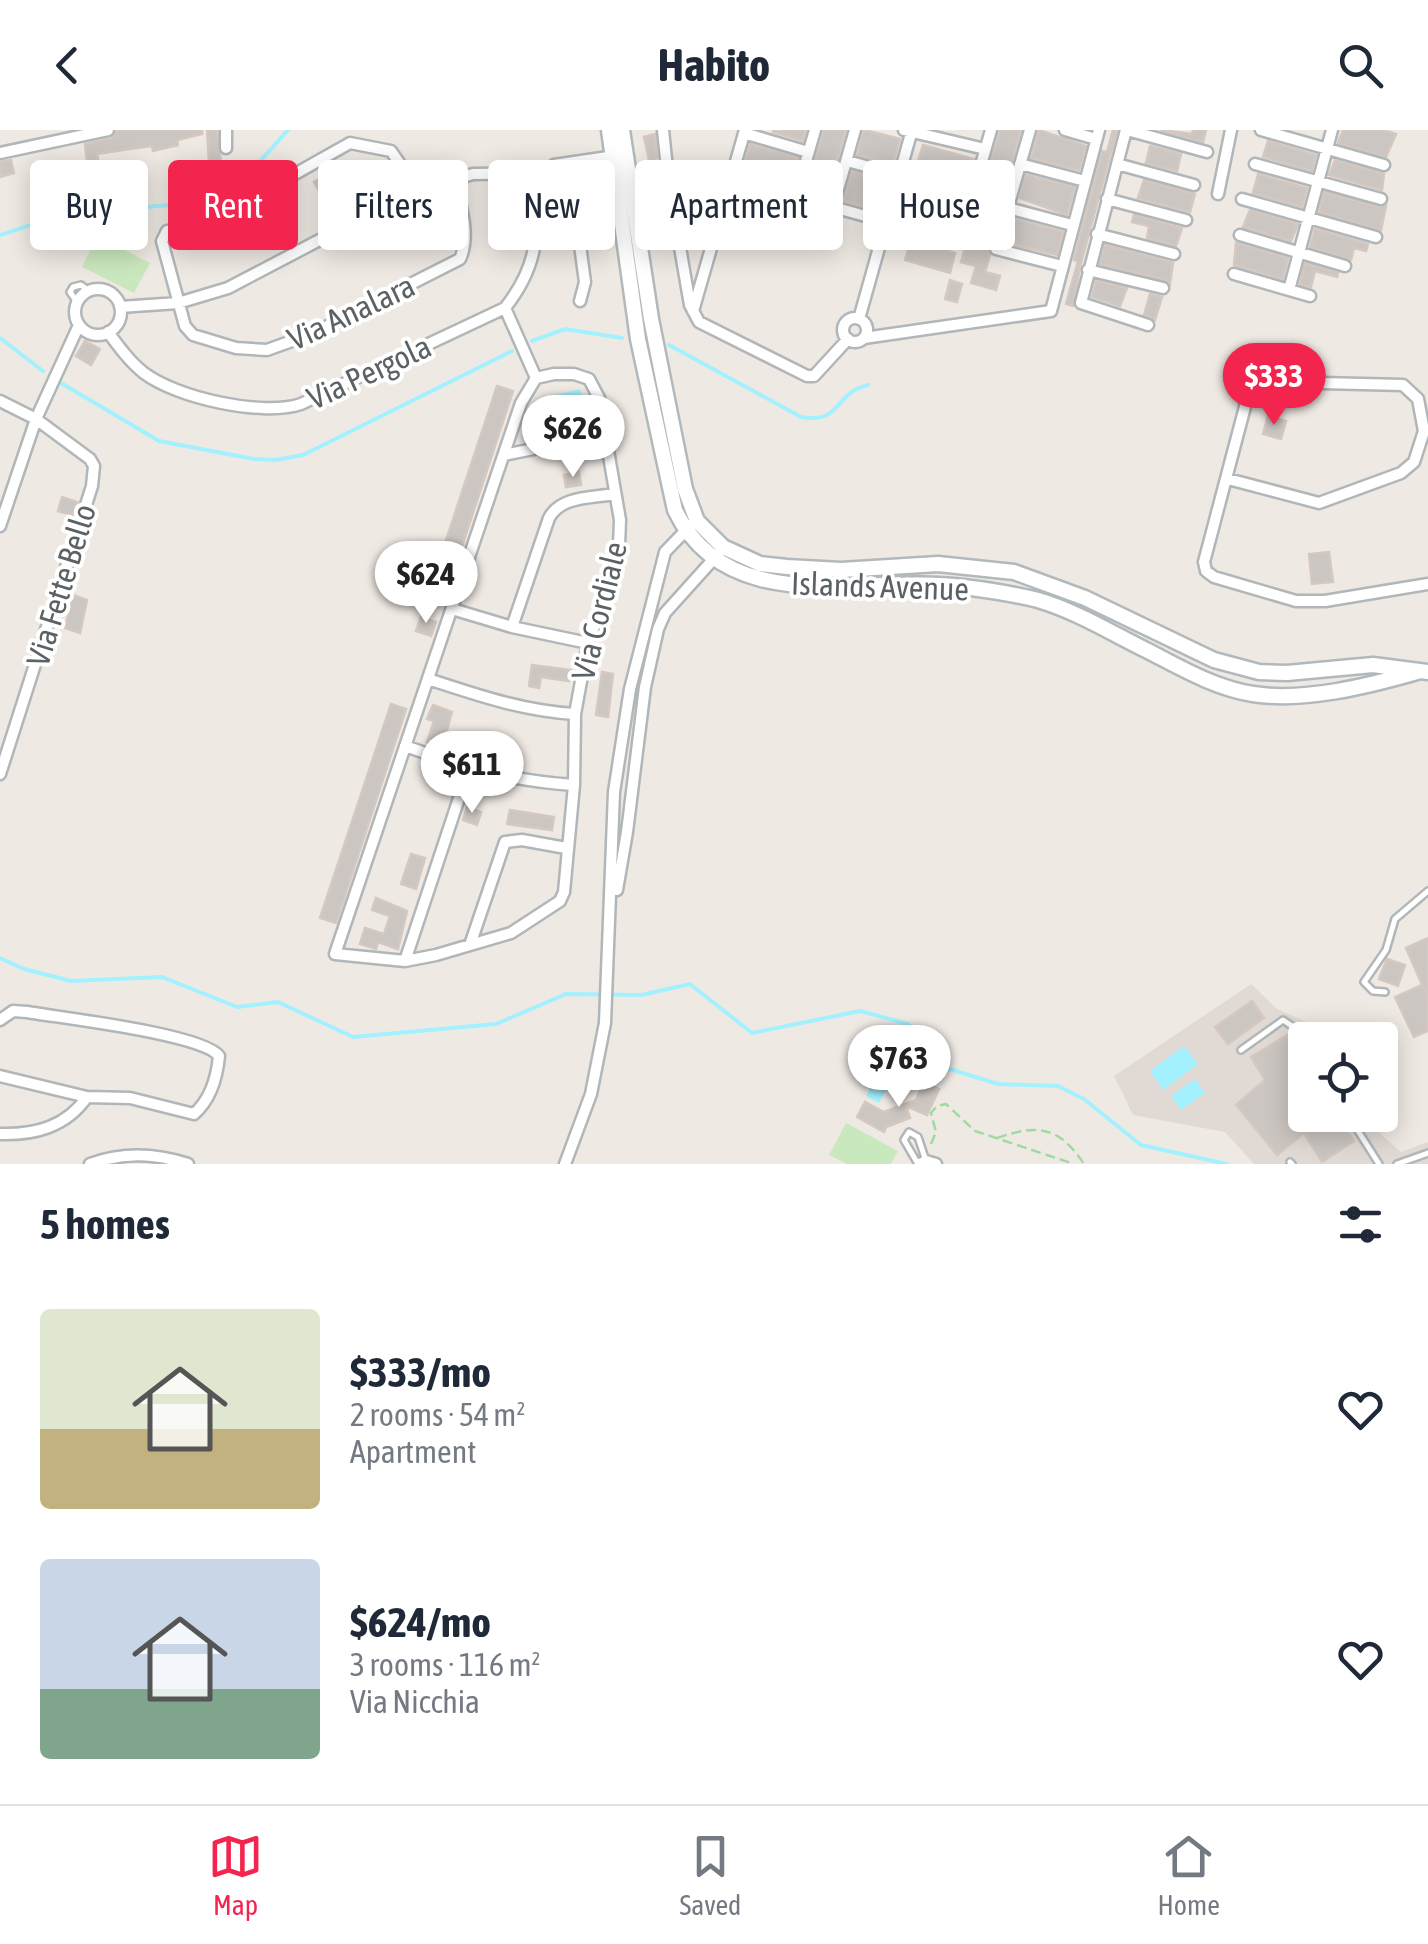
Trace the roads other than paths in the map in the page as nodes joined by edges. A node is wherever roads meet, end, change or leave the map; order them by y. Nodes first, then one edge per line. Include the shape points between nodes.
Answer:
1 (108, 130) edge
2 (226, 130) edge
3 (609, 130) edge
4 (622, 130) edge
5 (663, 130) edge
6 (815, 130) edge
7 (856, 130) edge
8 (991, 130) edge
9 (1030, 130) edge
10 (1065, 130) edge
11 (1127, 130) edge
12 (1230, 130) edge
13 (1261, 130) edge
14 (1332, 130) edge
15 (909, 131) edge
16 (744, 132) edge
17 (1098, 134) edge
18 (52, 136) edge
19 (226, 148) dead end
20 (1326, 149) junction
21 (985, 150) junction
22 (808, 152) junction
23 (1207, 152) dead end
24 (0, 153) edge
25 (619, 156) junction
26 (320, 160) edge
27 (397, 160) edge
28 (593, 160) edge
29 (666, 160) edge
30 (736, 160) edge
31 (806, 160) edge
32 (903, 160) edge
33 (982, 160) edge
34 (318, 161) edge
35 (846, 161) junction
36 (1020, 164) junction
37 (1117, 164) junction
38 (1254, 164) dead end
39 (1384, 165) dead end
40 (863, 166) edge
41 (622, 172) junction
42 (615, 173) edge
43 (1085, 181) junction
44 (1015, 182) edge
45 (1318, 182) junction
46 (1194, 185) dead end
47 (1218, 194) dead end
48 (1107, 199) junction
49 (1242, 199) dead end
50 (1381, 199) dead end
51 (1015, 210) edge
52 (863, 215) edge
53 (1308, 217) junction
54 (1186, 220) dead end
55 (1072, 225) junction
56 (1097, 234) junction
57 (1240, 235) dead end
58 (1376, 237) dead end
59 (318, 241) edge
60 (464, 250) edge
61 (534, 250) edge
62 (579, 250) edge
63 (681, 250) edge
64 (711, 250) edge
65 (878, 250) edge
66 (1000, 250) edge
67 (1299, 252) junction
68 (1174, 254) dead end
69 (1062, 266) junction
70 (1345, 266) dead end
71 (1088, 270) junction
72 (1234, 274) dead end
73 (1163, 288) dead end
74 (1288, 290) junction
75 (1310, 296) dead end
76 (580, 301) dead end
77 (178, 303) junction
78 (120, 307) junction
79 (505, 308) junction
80 (693, 312) junction
81 (860, 319) junction
82 (1148, 324) dead end
83 (79, 325) junction
84 (108, 332) junction
85 (864, 338) junction
86 (848, 339) junction
87 (536, 378) junction
88 (0, 401) edge
89 (36, 419) junction
90 (603, 435) junction
91 (504, 455) junction
92 (0, 475) edge
93 (1228, 478) junction
94 (14, 482) junction
95 (614, 494) junction
96 (691, 525) junction
97 (0, 526) edge
98 (719, 553) junction
99 (1428, 584) edge
100 (452, 608) junction
101 (650, 608) junction
102 (664, 613) junction
103 (512, 627) junction
104 (588, 643) junction
105 (1422, 672) edge
106 (428, 679) junction
107 (575, 714) junction
108 (405, 746) junction
109 (469, 768) junction
110 (0, 774) edge
111 (574, 785) junction
112 (566, 848) junction
113 (1428, 892) edge
114 (611, 920) junction
115 (470, 945) junction
116 (404, 961) junction
117 (1385, 992) dead end
118 (0, 1020) edge
119 (1288, 1024) edge
120 (1242, 1050) dead end
121 (0, 1076) edge
122 (87, 1097) junction
123 (1359, 1132) edge
124 (0, 1134) edge
125 (1428, 1152) edge
126 (924, 1161) edge
127 (90, 1164) edge
128 (188, 1164) edge
129 (565, 1164) edge
130 (1379, 1164) edge
131 (1398, 1164) edge

1 - 18 street
2 - 19 street
3 - 25 street, Islands Avenue
4 - 25 street, Islands Avenue
5 - 29 street
6 - 22 street
7 - 35 street
8 - 21 street
9 - 36 street
10 - 17 street
11 - 23 street
11 - 37 street
12 - 47 street
13 - 20 street
14 - 20 street
15 - 21 street
15 - 32 street
16 - 22 street
16 - 30 street
17 - 43 street
18 - 24 street
20 - 39 street
20 - 45 street
21 - 33 street
22 - 31 street
25 - 28 street
25 - 41 street, Islands Avenue
26 - 27 street via 350,143 390,151
34 - 77 street via 224,214 168,231 162,241
35 - 40 street
35 - 52 street via 833,207
36 - 43 street
36 - 44 street
37 - 46 street
37 - 48 street
38 - 45 street
41 - 42 street
41 - 96 street, Islands Avenue via 638,339 654,425 675,510
43 - 55 street
45 - 50 street
45 - 53 street
48 - 54 street
48 - 56 street
49 - 53 street
51 - 55 street
53 - 58 street
53 - 67 street
55 - 69 street
56 - 68 street
56 - 71 street
57 - 67 street
59 - 77 street via 228,288
60 - 77 street, Via Analara via 460,260 267,350 192,334
61 - 79 street via 530,272
62 - 76 street via 585,282
63 - 80 street
64 - 80 street
65 - 81 street
66 - 69 street
67 - 70 street
67 - 74 street
69 - 85 street via 1051,311
71 - 73 street
71 - 82 street via 1082,305
72 - 74 street
74 - 75 street
77 - 78 street
78 - 83 street via 108,292 89,291 78,302
78 - 84 street
79 - 84 street, Via Pergola via 286,409 176,390 144,372
79 - 87 street
80 - 86 street via 699,322 807,376
81 - 85 street via 867,327
81 - 86 street via 846,322
83 - 84 street via 89,333
83 - 89 street
85 - 86 street
87 - 90 street, Via Cordiale via 589,378
87 - 91 street
88 - 89 street, Via Fette Bello
89 - 94 street
89 - 110 street, Via Fette Bello via 90,459 94,473
90 - 91 street
90 - 95 street, Via Cordiale
91 - 100 street
92 - 94 street
93 - 93 street via 1319,503 1401,473 1414,462 1424,431 1418,399 1392,383 1263,386 1246,403
93 - 99 street via 1204,562 1214,576 1296,601
94 - 97 street
95 - 103 street via 555,506
95 - 104 street, Via Cordiale via 619,546
96 - 98 street, Islands Avenue
96 - 101 street via 666,552
98 - 102 street
98 - 105 street, Islands Avenue via 787,568 938,564 1014,572 1214,660 1259,672 1373,665
98 - 105 street, Islands Avenue via 759,579 787,584 932,583 1041,601 1202,678 1256,695 1353,690
100 - 103 street
100 - 106 street
101 - 102 street
101 - 114 street via 614,792
102 - 114 street via 644,687
103 - 104 street
104 - 107 street, Via Cordiale
106 - 107 street via 502,704
106 - 108 street
107 - 111 street, Via Cordiale
108 - 109 street
108 - 116 street, Via Cordiale via 334,954
109 - 111 street via 522,782
109 - 116 street
111 - 112 street, Via Cordiale
112 - 115 street, Via Cordiale via 560,900 511,933
112 - 115 street via 505,842
113 - 117 lane via 1396,919 1386,950 1370,968 1364,982
114 - 129 street via 605,1023 591,1094
115 - 116 street, Via Cordiale
118 - 122 street via 13,1011 115,1026 183,1040 220,1056 204,1106 194,1114 130,1098
119 - 120 lane via 1282,1020
121 - 122 street
122 - 124 street via 76,1113 47,1129
123 - 130 lane
125 - 131 lane
126 - 126 lane via 914,1132 905,1135 904,1140
127 - 128 street via 144,1154

